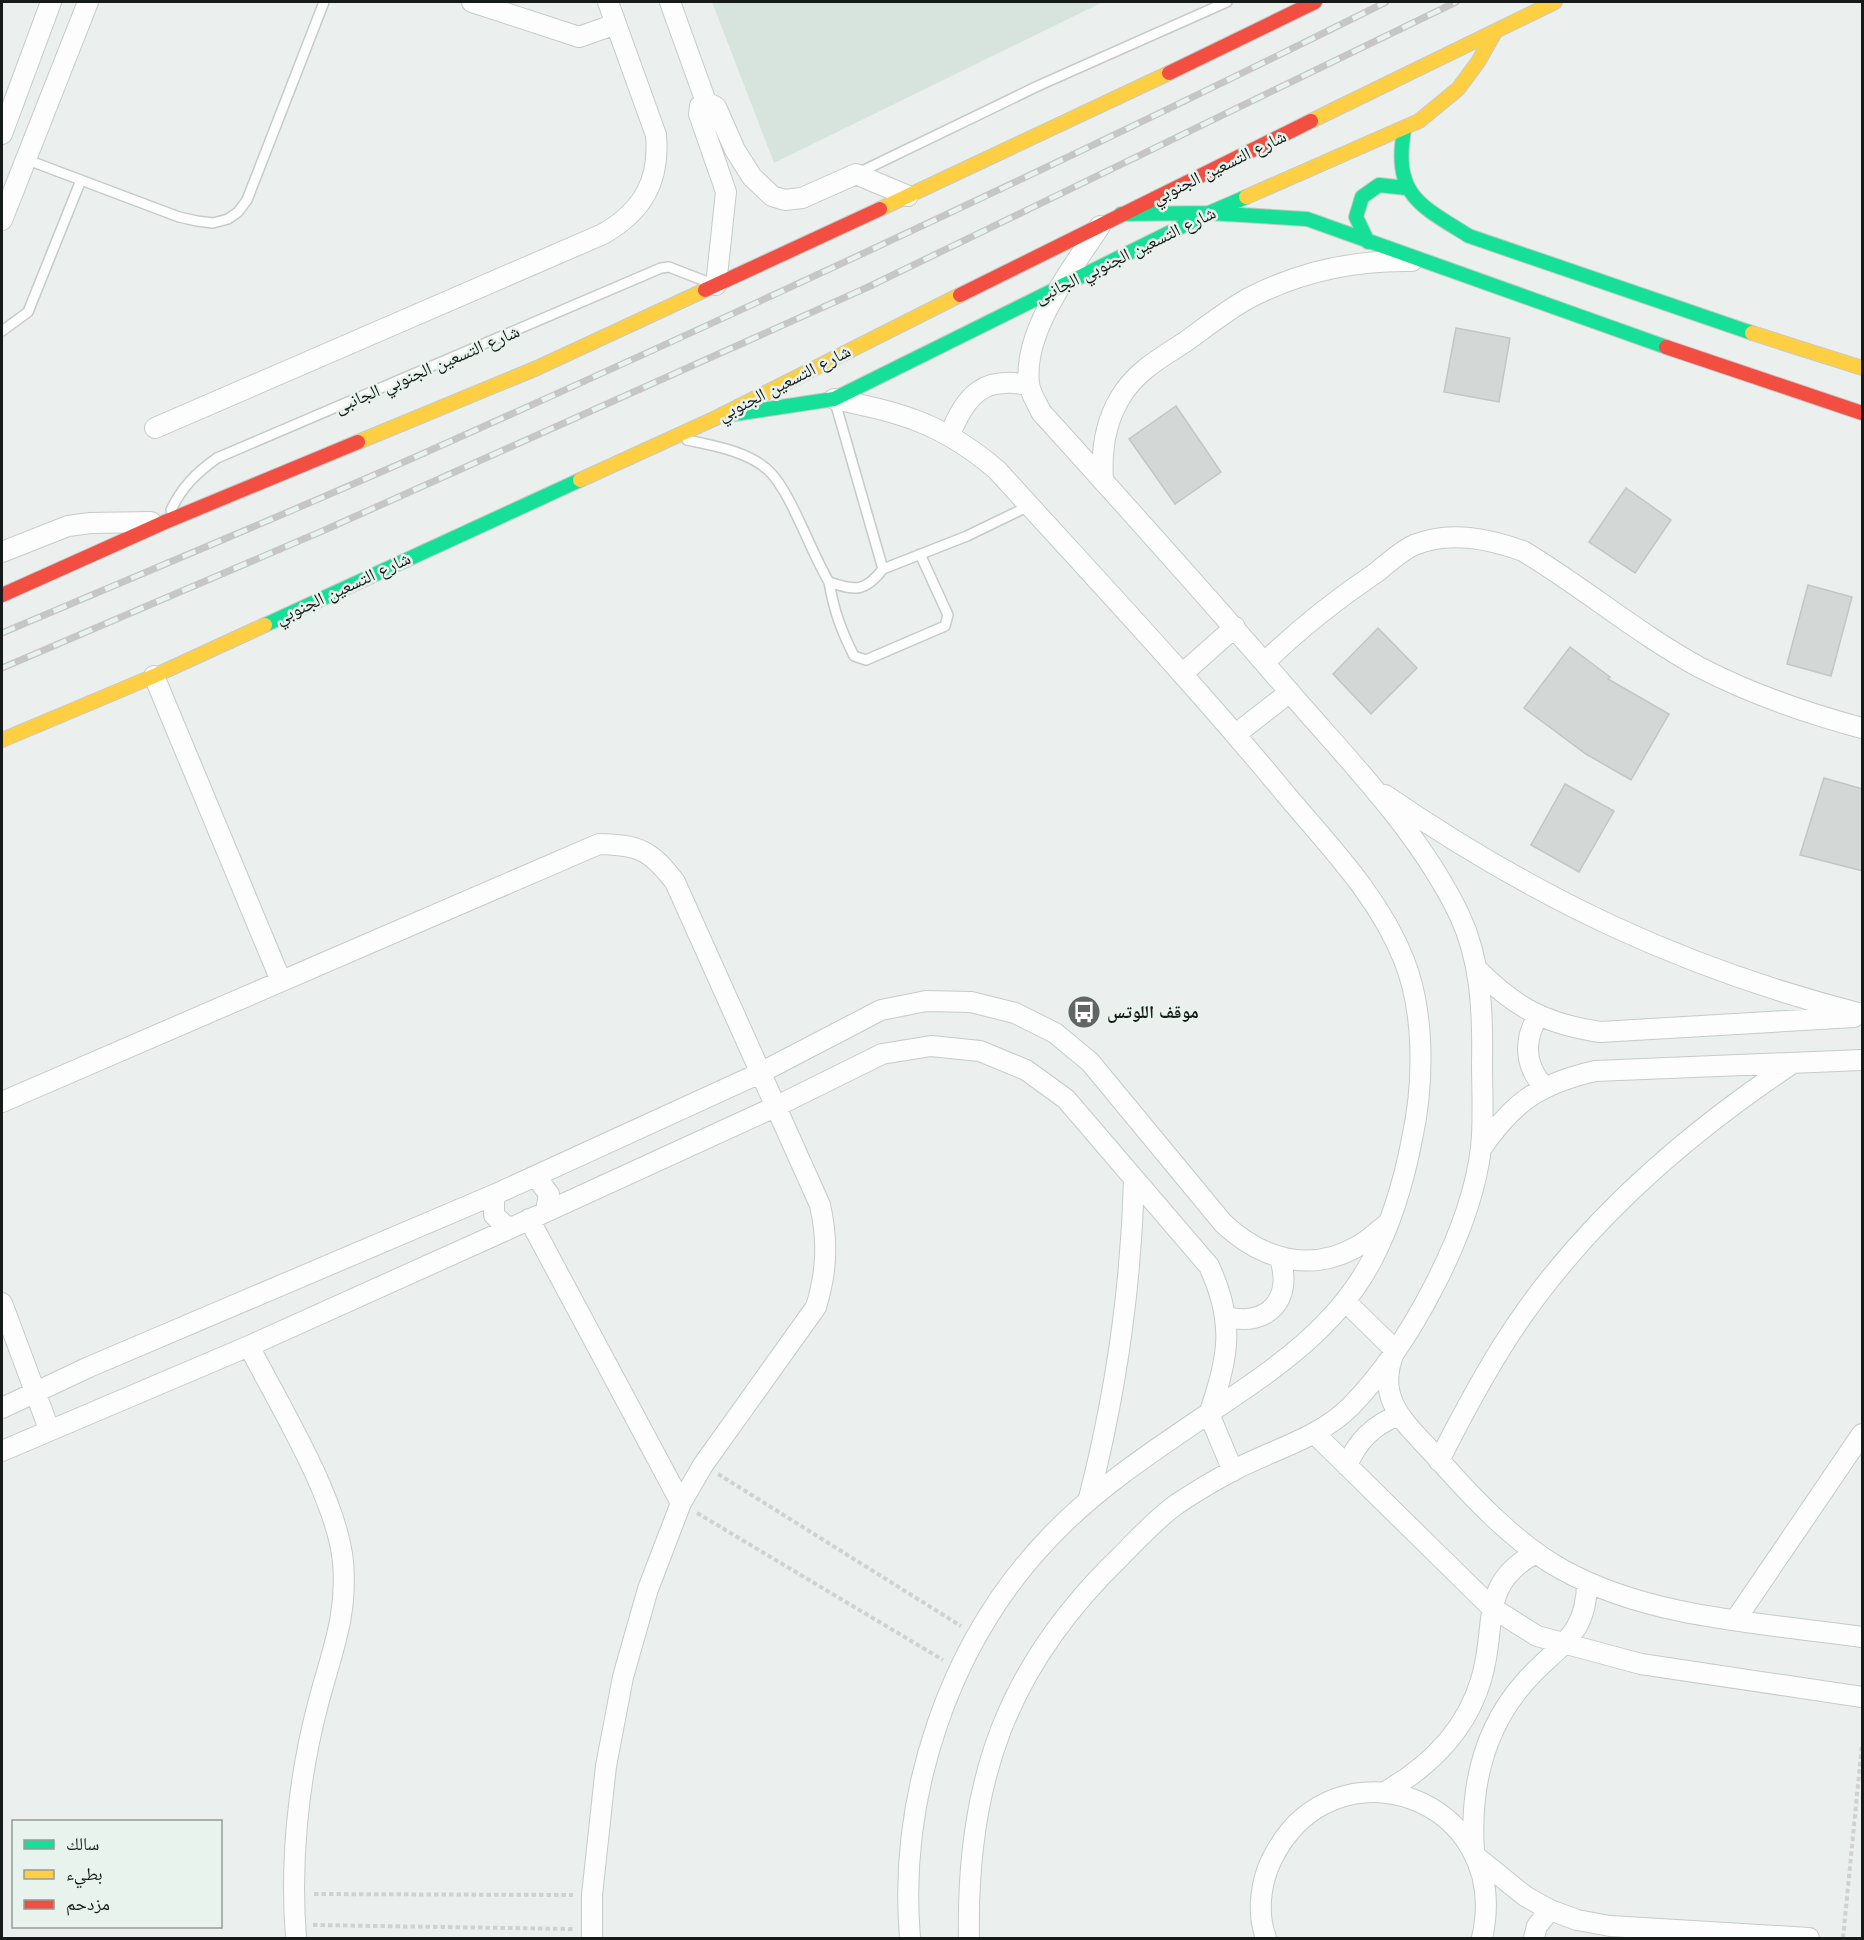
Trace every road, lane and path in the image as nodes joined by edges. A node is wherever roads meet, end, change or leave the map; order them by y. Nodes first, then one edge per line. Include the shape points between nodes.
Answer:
1 (51, 2) edge
2 (88, 2) edge
3 (324, 2) edge
4 (472, 2) edge
5 (608, 2) edge
6 (670, 2) edge
7 (1227, 2) edge
8 (1555, 2) edge
9 (1304, 3) edge
10 (616, 24) junction
11 (1496, 32) junction
12 (706, 102) junction
13 (1404, 130) junction
14 (2, 134) edge
15 (25, 159) junction
16 (856, 174) junction
17 (81, 180) junction
18 (1406, 188) junction
19 (908, 196) junction
20 (1209, 213) junction
21 (1121, 214) junction
22 (2, 220) edge
23 (1101, 223) junction
24 (1368, 242) junction
25 (1425, 262) junction
26 (716, 285) junction
27 (1061, 287) junction
28 (2, 331) edge
29 (1863, 368) edge
30 (1029, 385) junction
31 (834, 399) junction
32 (1863, 413) edge
33 (718, 417) junction
34 (155, 429) dead end
35 (950, 434) junction
36 (673, 437) junction
37 (1103, 481) junction
38 (1029, 505) junction
39 (165, 522) junction
40 (2, 552) edge
41 (920, 554) junction
42 (883, 569) junction
43 (830, 582) junction
44 (2, 595) edge
45 (1235, 627) junction
46 (1265, 662) junction
47 (1182, 674) junction
48 (154, 676) junction
49 (1290, 692) junction
50 (1863, 728) edge
51 (1236, 734) junction
52 (2, 740) edge
53 (1372, 786) junction
54 (1478, 970) junction
55 (280, 981) junction
56 (1863, 1015) edge
57 (1538, 1017) junction
58 (1863, 1060) edge
59 (1793, 1063) junction
60 (760, 1073) junction
61 (1544, 1087) junction
62 (2, 1102) edge
63 (777, 1106) junction
64 (1481, 1149) junction
65 (531, 1178) junction
66 (1134, 1180) junction
67 (498, 1193) junction
68 (530, 1219) junction
69 (1390, 1222) junction
70 (1280, 1259) junction
71 (1345, 1301) junction
72 (2, 1303) edge
73 (1227, 1317) junction
74 (249, 1346) junction
75 (1395, 1350) junction
76 (35, 1390) junction
77 (2, 1408) edge
78 (1209, 1414) junction
79 (1398, 1415) junction
80 (49, 1429) junction
81 (1314, 1433) junction
82 (1863, 1434) edge
83 (2, 1451) edge
84 (1439, 1461) junction
85 (703, 1465) junction
86 (1347, 1466) junction
87 (1233, 1471) junction
88 (1089, 1498) junction
89 (681, 1503) junction
90 (1536, 1552) junction
91 (1587, 1582) junction
92 (1491, 1607) junction
93 (1736, 1619) junction
94 (977, 1636) junction
95 (1863, 1637) edge
96 (1565, 1645) junction
97 (959, 1670) junction
98 (1863, 1697) edge
99 (1863, 1744) edge
100 (1385, 1792) junction
101 (1476, 1854) junction
102 (294, 1894) junction
103 (592, 1895) junction
104 (1550, 1910) junction
105 (296, 1931) edge
106 (592, 1934) edge
107 (910, 1938) edge
108 (969, 1938) edge
109 (1266, 1938) edge
110 (1482, 1938) edge
111 (1534, 1938) edge
112 (1809, 1938) edge
113 (1843, 1938) edge

1 - 14 street
2 - 15 street
3 - 17 lane via 247,200 238,212 213,223 179,218
4 - 10 street via 579,37
5 - 10 street
6 - 12 street
7 - 16 lane via 1040,85
8 - 11 main road, شارع التسعين الجنوبي
9 - 19 main road via 1080,116
10 - 34 street via 656,135 658,153 654,174 634,212 603,234
11 - 13 main road, شارع التسعين الجنوبي الجانبى via 1458,90
11 - 21 main road, شارع التسعين الجنوبي
12 - 16 street via 716,107 752,177 772,196 785,200 802,198
12 - 26 street via 700,106 699,114 726,192
13 - 18 main road via 1400,153
13 - 20 main road, شارع التسعين الجنوبي الجانبى
15 - 17 lane
15 - 22 street
16 - 19 street
17 - 28 lane via 28,312
18 - 24 main road via 1393,183 1379,184 1366,191 1355,217
18 - 29 main road via 1430,212 1469,236
19 - 26 main road
20 - 21 main road
20 - 24 main road via 1307,219
20 - 27 main road, شارع التسعين الجنوبي الجانبى
21 - 23 main road, شارع التسعين الجنوبي
23 - 27 street
23 - 33 main road, شارع التسعين الجنوبي
24 - 25 main road
25 - 32 main road
25 - 37 street via 1346,265 1247,299 1139,373 1119,398 1107,428
26 - 39 main road via 537,368
26 - 39 lane, شارع التسعين الجنوبي الجانبى via 677,269 661,268 217,458 194,474
27 - 30 street via 1034,340 1028,363
27 - 31 main road, شارع التسعين الجنوبي الجانبى
30 - 35 street via 1008,381 988,385 970,396
30 - 37 street via 1041,412
31 - 33 main road, شارع التسعين الجنوبي الجانبى
31 - 35 street via 896,412
31 - 42 lane
33 - 36 main road, شارع التسعين الجنوبي
35 - 38 street via 997,470
36 - 43 lane via 736,451 769,471
36 - 48 main road, شارع التسعين الجنوبي
37 - 45 street
38 - 41 lane
38 - 47 street
39 - 40 street via 68,526
39 - 44 main road
41 - 42 lane
41 - 43 lane via 948,615 945,626 866,660 854,656 838,623
42 - 43 lane via 872,583 861,588
45 - 46 street
45 - 47 street
46 - 49 street
46 - 50 street via 1333,603 1414,545 1469,537 1523,551 1709,671 1819,717
47 - 51 street
48 - 52 main road, شارع التسعين الجنوبي
48 - 55 street
49 - 51 street
49 - 53 street
51 - 69 street via 1371,897 1404,962 1420,1030 1421,1100
53 - 54 street via 1433,868 1461,917
53 - 56 street via 1456,843 1586,915 1723,973
54 - 57 street via 1503,995
54 - 64 street via 1483,1027
55 - 60 street via 599,844 629,844 657,858 675,882
55 - 62 street
56 - 57 street via 1600,1032 1566,1027
57 - 61 street via 1529,1037 1528,1059
58 - 59 street
59 - 61 street via 1595,1071
59 - 84 street via 1683,1142 1587,1236 1504,1343
60 - 63 street
60 - 65 street
60 - 70 street via 881,1010 937,1001 971,1002 1015,1013 1055,1033 1090,1062 1223,1223 1239,1239
61 - 64 street via 1501,1119
63 - 66 street via 882,1054 931,1046 980,1051 1026,1070 1066,1100
63 - 68 street
63 - 85 street via 820,1205 827,1256 824,1282 816,1307
64 - 75 street via 1466,1210 1443,1270
65 - 67 street
65 - 68 street via 539,1181 549,1194
66 - 73 street via 1209,1266
66 - 88 street via 1122,1341
67 - 68 street via 494,1215 499,1221
67 - 76 street
68 - 74 street
68 - 89 street
69 - 70 street via 1357,1247 1320,1260
69 - 71 street via 1371,1263
70 - 73 street via 1284,1287 1268,1312 1248,1319
71 - 75 street
71 - 78 street via 1316,1334 1278,1366
72 - 76 street
73 - 78 street via 1228,1347
74 - 80 street
74 - 102 street via 333,1515 343,1561 344,1607 304,1772
75 - 79 street via 1388,1382
75 - 81 street via 1348,1408
76 - 77 street
76 - 80 street
78 - 87 street
78 - 88 street
79 - 84 street
79 - 86 street via 1366,1434
80 - 83 street
81 - 86 street
81 - 87 street
82 - 93 street
84 - 90 street
85 - 89 street
85 - 94 path
86 - 92 street
87 - 108 street via 1172,1507 1088,1588 1048,1639 1016,1694 992,1754 975,1816 968,1880
88 - 94 street via 1016,1576
89 - 97 path
89 - 103 street via 648,1589 623,1677 606,1766
90 - 91 street
90 - 92 street via 1506,1574
91 - 93 street via 1683,1611
91 - 96 street via 1580,1622
92 - 96 street via 1537,1636
92 - 100 street via 1488,1651 1470,1708 1435,1757
93 - 95 street
94 - 97 street
96 - 98 street via 1641,1664
96 - 101 street via 1525,1682 1503,1711 1487,1743 1476,1778 1472,1814
97 - 107 street via 936,1727 919,1787 910,1848
99 - 113 path
100 - 101 street via 1412,1798 1437,1810 1458,1828
100 - 109 street via 1355,1794 1326,1803 1300,1820 1280,1843 1266,1870 1261,1900
101 - 104 street via 1525,1896
101 - 110 street via 1486,1887 1488,1916
102 - 103 path
102 - 105 street
103 - 106 street
104 - 111 street via 1537,1926
104 - 112 street via 1610,1926
105 - 106 path

